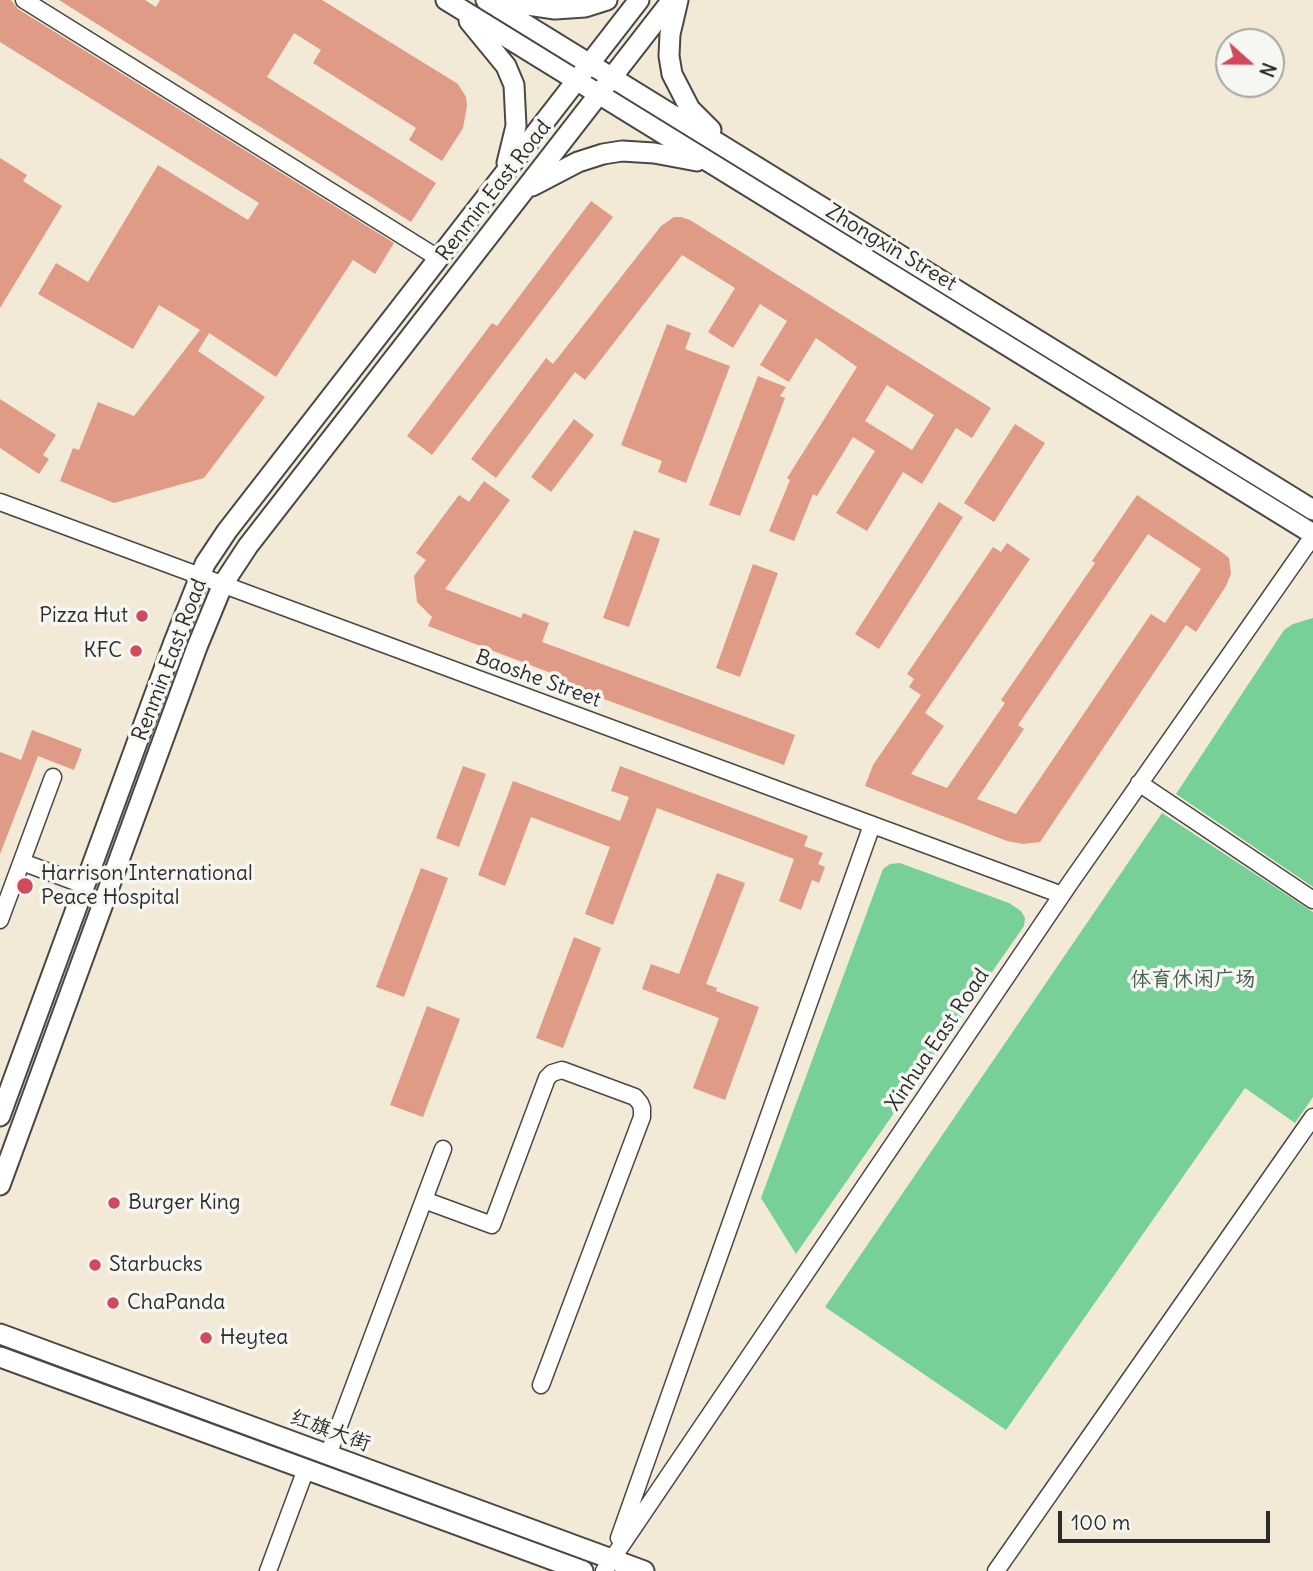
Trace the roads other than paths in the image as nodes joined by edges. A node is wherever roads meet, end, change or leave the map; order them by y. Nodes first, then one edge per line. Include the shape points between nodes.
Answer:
1 (24, 0) edge
2 (486, 0) edge
3 (493, 0) edge
4 (607, 0) edge
5 (639, 0) edge
6 (672, 0) edge
7 (678, 0) edge
8 (450, 2) edge
9 (583, 72) junction
10 (605, 86) junction
11 (755, 166) junction
12 (504, 174) junction
13 (734, 178) junction
14 (522, 192) junction
15 (438, 258) junction
16 (0, 502) edge
17 (1313, 510) edge
18 (1313, 535) edge
19 (200, 576) junction
20 (223, 584) junction
21 (53, 777) dead end
22 (1139, 783) junction
23 (872, 825) junction
24 (22, 862) junction
25 (84, 885) junction
26 (1062, 895) junction
27 (1313, 900) edge
28 (0, 920) edge
29 (6, 1083) edge
30 (0, 1116) edge
31 (1313, 1117) edge
32 (443, 1149) dead end
33 (0, 1185) edge
34 (424, 1200) junction
35 (0, 1334) edge
36 (0, 1357) edge
37 (541, 1385) dead end
38 (328, 1455) junction
39 (306, 1469) junction
40 (608, 1565) edge
41 (268, 1571) edge
42 (583, 1571) edge
43 (643, 1571) edge
44 (996, 1571) edge

1 - 15 street
2 - 9 main road, Zhongxin Street
3 - 4 main road via 555,9
5 - 9 main road, Renmin East Road
6 - 10 main road, Renmin East Road
7 - 11 main road via 669,56 677,85 690,109
8 - 9 main road, Zhongxin Street
8 - 12 main road via 494,49 514,85 516,126
9 - 10 main road, Zhongxin Street
9 - 12 main road, Renmin East Road
10 - 11 main road, Zhongxin Street
10 - 13 main road, Zhongxin Street
10 - 14 main road, Renmin East Road
11 - 17 main road, Zhongxin Street
12 - 15 main road, Renmin East Road
13 - 14 main road via 684,158 622,151 578,162
13 - 18 main road, Zhongxin Street
14 - 20 main road, Renmin East Road
15 - 19 main road, Renmin East Road via 227,531
16 - 19 street, Baoshe Street
18 - 22 street, Xinhua East Road
19 - 20 street, Baoshe Street
19 - 25 main road, Renmin East Road
20 - 23 street, Baoshe Street
20 - 33 main road, Renmin East Road
21 - 24 street
22 - 26 street, Xinhua East Road
22 - 27 street
23 - 26 street, Baoshe Street
23 - 40 street
24 - 25 street
24 - 28 street
25 - 29 main road, Renmin East Road
26 - 40 street, Xinhua East Road
29 - 30 main road, Renmin East Road
31 - 44 street
32 - 34 street
34 - 37 street via 492,1225 547,1078 557,1070 640,1102 642,1117
34 - 38 street
35 - 38 main road, 红旗大街
36 - 39 main road, 红旗大街
38 - 40 main road, 红旗大街
39 - 41 street
39 - 42 main road, 红旗大街
40 - 43 main road, 红旗大街

